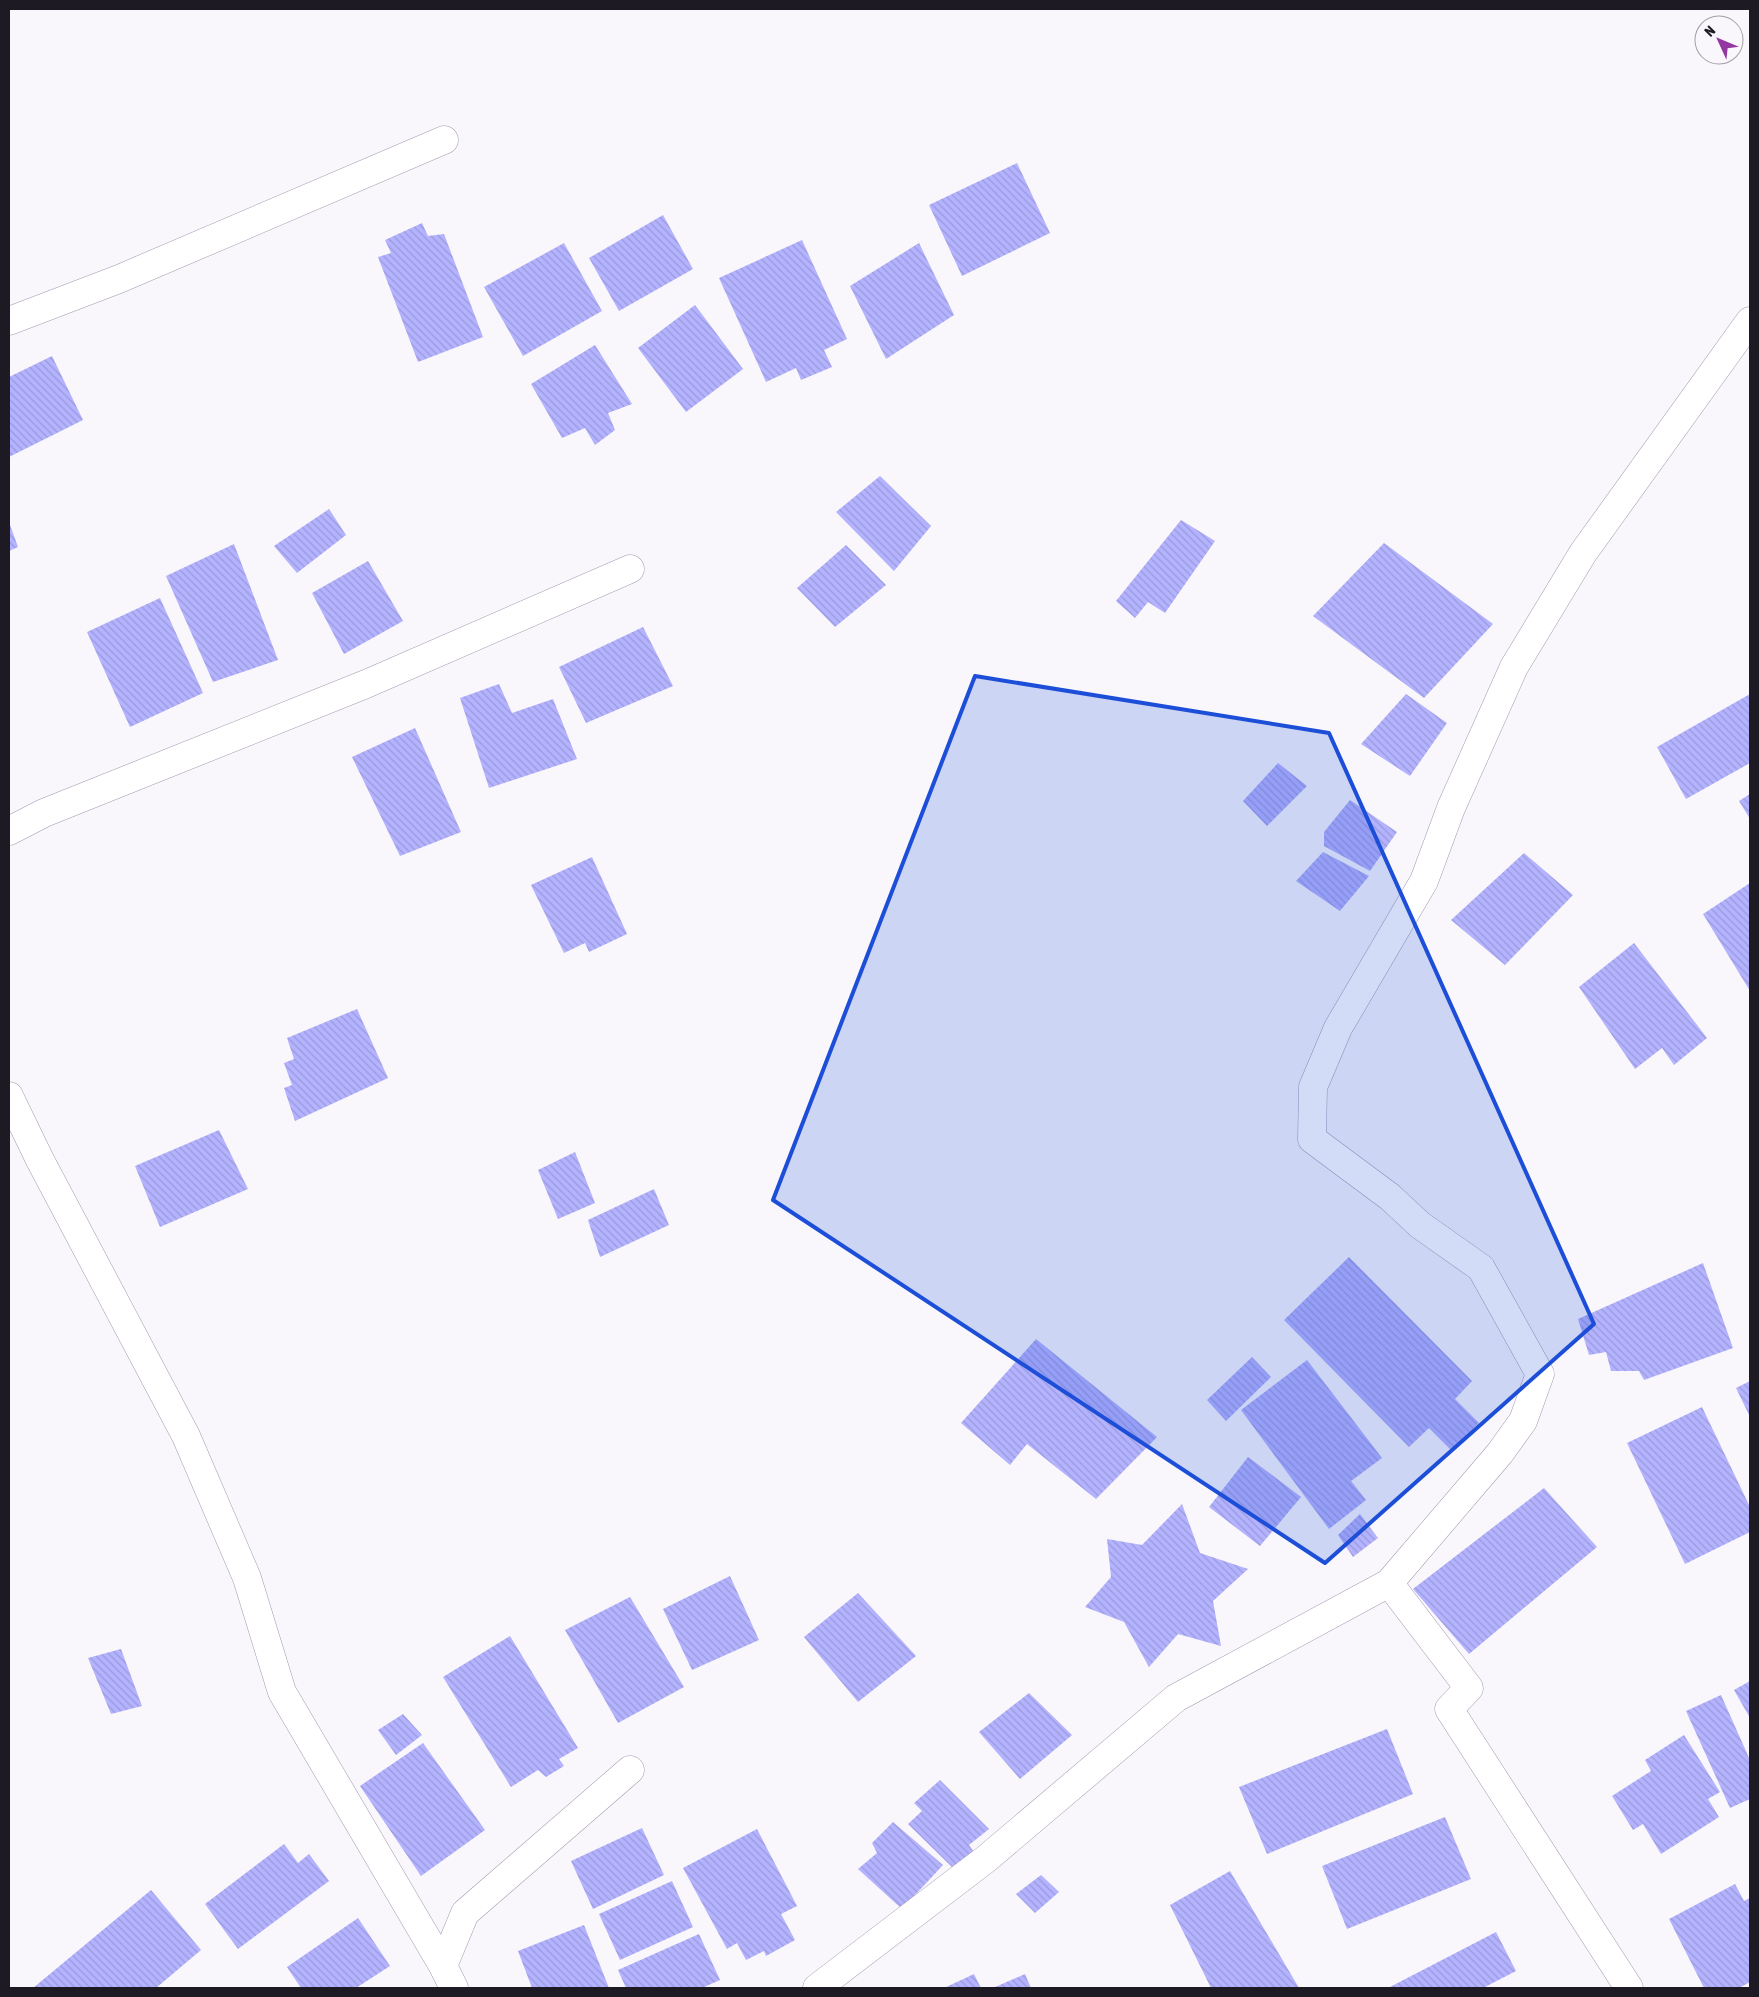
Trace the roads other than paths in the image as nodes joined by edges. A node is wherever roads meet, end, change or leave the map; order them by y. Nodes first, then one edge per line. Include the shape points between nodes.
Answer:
1 (444, 140) dead end
2 (9, 321) edge
3 (1750, 321) edge
4 (630, 569) dead end
5 (9, 831) edge
6 (9, 1096) edge
7 (1389, 1583) junction
8 (630, 1770) dead end
9 (449, 1977) edge
10 (817, 1988) edge
11 (1629, 1988) edge

1 - 2 street via 119,279
3 - 7 street via 1583,553 1514,667 1451,808 1424,881 1338,1028 1313,1086 1312,1139 1390,1197 1420,1225 1481,1268 1540,1374 1524,1421
4 - 5 street via 366,684 44,813
6 - 9 street via 186,1436 247,1578 282,1692
7 - 10 street via 1176,1698 986,1859
7 - 11 street via 1469,1688 1449,1709
8 - 9 street via 465,1912

